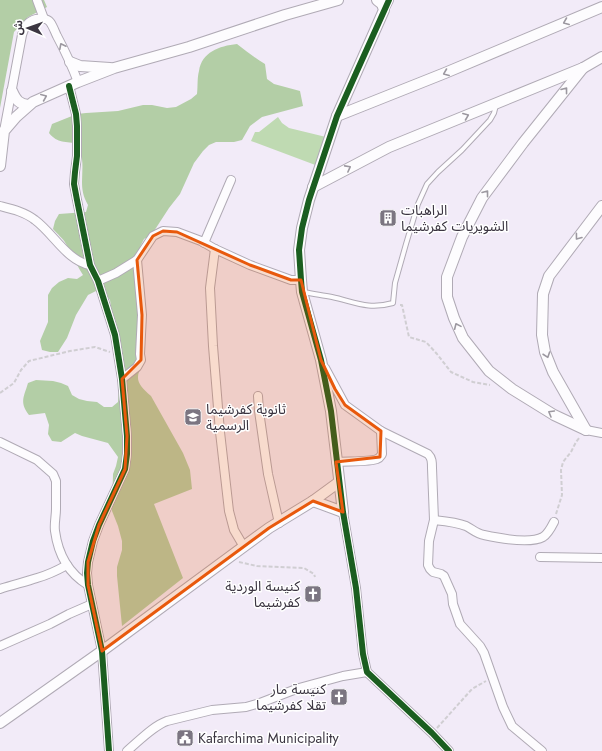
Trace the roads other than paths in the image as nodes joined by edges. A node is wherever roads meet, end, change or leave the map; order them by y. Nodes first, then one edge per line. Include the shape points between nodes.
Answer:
1 (37, 0) edge
2 (338, 0) edge
3 (377, 0) edge
4 (389, 0) edge
5 (602, 7) edge
6 (384, 10) junction
7 (44, 19) junction
8 (602, 57) edge
9 (70, 62) junction
10 (114, 68) junction
11 (583, 68) junction
12 (74, 84) junction
13 (12, 91) junction
14 (497, 103) junction
15 (28, 105) junction
16 (337, 116) junction
17 (4, 131) junction
18 (0, 166) edge
19 (231, 180) dead end
20 (313, 187) junction
21 (0, 206) edge
22 (602, 206) edge
23 (204, 242) junction
24 (215, 249) junction
25 (137, 260) junction
26 (90, 265) junction
27 (301, 280) junction
28 (98, 281) junction
29 (302, 292) junction
30 (321, 360) junction
31 (122, 379) junction
32 (258, 396) dead end
33 (586, 430) junction
34 (381, 431) junction
35 (602, 433) edge
36 (0, 442) edge
37 (336, 462) junction
38 (339, 482) junction
39 (314, 501) junction
40 (343, 512) junction
41 (434, 520) junction
42 (554, 522) road end
43 (279, 523) junction
44 (244, 547) junction
45 (540, 557) dead end
46 (602, 558) edge
47 (67, 565) junction
48 (88, 585) junction
49 (0, 589) edge
50 (92, 604) junction
51 (0, 646) edge
52 (102, 651) junction
53 (367, 672) junction
54 (0, 723) edge
55 (108, 751) edge
56 (127, 751) edge
57 (449, 751) edge
58 (542, 751) edge

1 - 7 street
2 - 10 street
3 - 6 street
4 - 6 street
5 -> 16 street via 445,74
6 - 16 street
9 -> 7 street via 50,22
7 - 13 street via 29,22 23,30
8 - 11 street
9 - 10 street via 80,66
9 - 12 street
10 - 12 street
11 - 14 street
33 -> 11 street via 554,415 512,389 489,371 462,338 447,296 447,277 462,237 482,198
15 -> 12 street
12 - 26 street via 77,156 74,184
13 - 15 street via 19,103
13 - 17 street
20 -> 14 street via 389,146
14 - 29 lane via 490,120 427,184 414,214 395,283 393,303 364,306
15 - 17 street
16 - 20 street
17 - 18 street
19 - 23 street
20 - 27 street via 299,250
21 - 26 street via 24,213 35,220 64,249 84,264
22 -> 33 street via 549,276 543,294 542,335 545,352 553,372
23 - 24 street
23 - 25 street via 177,232 163,231 152,236
24 - 27 street via 291,280
24 - 44 street via 210,288 220,432 229,511 234,530
25 - 28 street
25 - 31 street via 142,315 141,360 137,367
26 - 28 street
27 - 29 street
28 - 31 street via 115,335
29 - 30 street
30 - 34 street via 345,405
30 - 37 street via 331,411
31 - 48 street via 127,436 125,469 93,541 88,562
32 - 43 street via 268,474
33 - 35 street
34 - 37 street via 382,454 377,460
34 - 41 street via 430,456
36 - 47 street via 37,460 53,474 56,481 55,530 59,549
37 - 38 street
38 - 39 street
38 - 40 street
39 - 40 street
39 - 43 street
40 - 53 street
41 - 42 street via 466,526 484,535 515,540 539,539 552,528
41 - 58 street via 429,541 428,565 433,572 444,576 460,624 484,653 512,726
43 - 44 street
44 - 52 street
45 - 46 street
47 - 48 street
47 - 49 street via 38,578
48 - 50 street
50 - 51 street
50 - 52 street
52 - 54 street
52 - 55 street
53 - 56 street via 299,688 246,707 212,710 162,723
53 - 57 street

